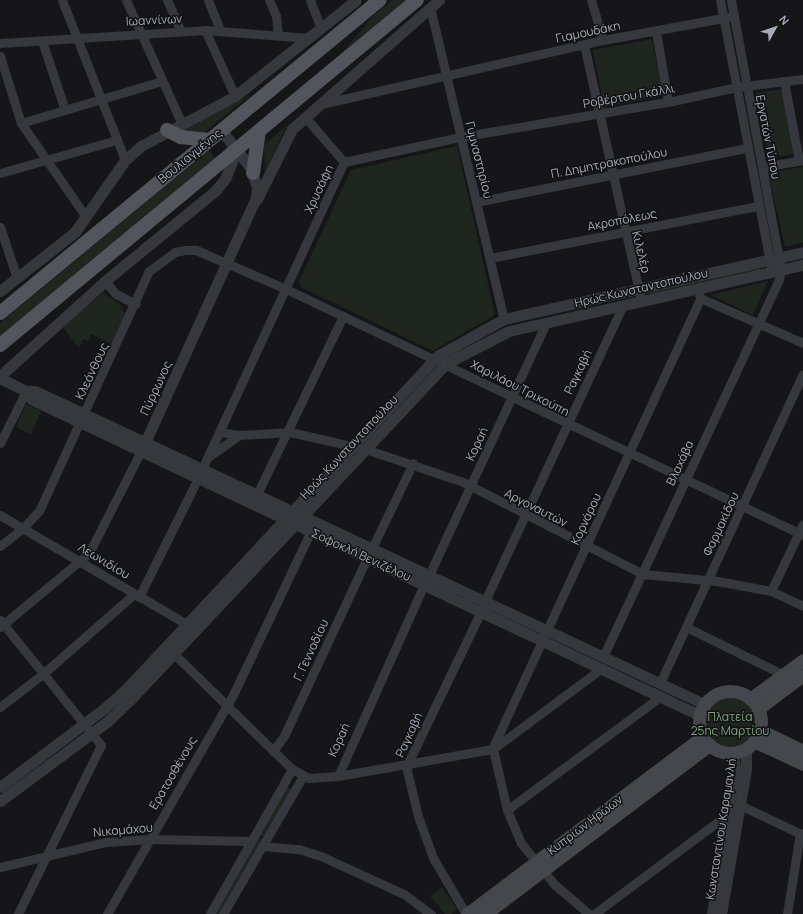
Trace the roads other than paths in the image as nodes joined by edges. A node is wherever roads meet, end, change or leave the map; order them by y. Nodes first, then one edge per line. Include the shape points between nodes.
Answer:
1 (62, 0) edge
2 (126, 0) edge
3 (167, 0) edge
4 (208, 0) edge
5 (269, 0) edge
6 (310, 0) edge
7 (356, 0) edge
8 (380, 0) edge
9 (417, 0) edge
10 (591, 0) edge
11 (720, 0) edge
12 (731, 0) edge
13 (435, 4) edge
14 (734, 16) junction
15 (724, 18) junction
16 (321, 28) junction
17 (205, 30) junction
18 (220, 30) junction
19 (181, 31) junction
20 (656, 31) junction
21 (140, 32) junction
22 (278, 34) junction
23 (76, 38) junction
24 (309, 38) junction
25 (603, 40) junction
26 (42, 41) junction
27 (0, 43) edge
28 (584, 45) junction
29 (0, 56) edge
30 (447, 76) junction
31 (803, 79) edge
32 (162, 81) junction
33 (784, 81) junction
34 (746, 86) junction
35 (737, 88) junction
36 (235, 96) junction
37 (100, 99) junction
38 (668, 102) junction
39 (319, 104) junction
40 (65, 110) junction
41 (598, 114) junction
42 (305, 117) junction
43 (181, 122) junction
44 (21, 123) junction
45 (167, 130) junction
46 (221, 130) junction
47 (259, 131) junction
48 (460, 137) junction
49 (117, 140) junction
50 (209, 140) junction
51 (747, 148) junction
52 (237, 149) junction
53 (44, 159) junction
54 (125, 160) junction
55 (801, 161) edge
56 (344, 162) junction
57 (762, 167) junction
58 (0, 173) edge
59 (253, 173) junction
60 (611, 175) junction
61 (476, 202) junction
62 (253, 206) junction
63 (758, 206) junction
64 (86, 217) junction
65 (0, 227) edge
66 (624, 232) junction
67 (803, 252) edge
68 (490, 258) junction
69 (774, 258) junction
70 (227, 262) junction
71 (803, 265) edge
72 (778, 274) junction
73 (17, 278) junction
74 (105, 281) junction
75 (286, 289) junction
76 (638, 289) junction
77 (0, 291) edge
78 (699, 293) junction
79 (641, 301) junction
80 (136, 304) junction
81 (623, 305) junction
82 (0, 313) edge
83 (343, 316) junction
84 (504, 319) junction
85 (759, 322) junction
86 (546, 323) junction
87 (803, 343) edge
88 (0, 345) edge
89 (434, 359) junction
90 (445, 364) junction
91 (803, 374) edge
92 (0, 377) edge
93 (26, 391) junction
94 (512, 396) junction
95 (83, 418) junction
96 (566, 424) junction
97 (220, 432) junction
98 (290, 432) junction
99 (240, 435) junction
100 (0, 443) edge
101 (352, 446) junction
102 (143, 447) junction
103 (365, 449) junction
104 (628, 453) junction
105 (208, 456) junction
106 (413, 464) junction
107 (200, 473) junction
108 (685, 480) junction
109 (470, 486) junction
110 (257, 494) junction
111 (743, 506) junction
112 (0, 515) edge
113 (288, 515) junction
114 (525, 516) junction
115 (299, 520) junction
116 (24, 528) junction
117 (311, 531) junction
118 (802, 531) edge
119 (0, 546) edge
120 (586, 546) junction
121 (370, 553) junction
122 (82, 562) junction
123 (643, 574) junction
124 (427, 580) junction
125 (708, 581) junction
126 (771, 591) junction
127 (137, 596) junction
128 (483, 606) junction
129 (803, 606) edge
130 (1, 624) edge
131 (190, 626) junction
132 (686, 627) junction
133 (544, 635) junction
134 (170, 649) junction
135 (603, 656) junction
136 (803, 660) edge
137 (602, 668) junction
138 (44, 674) junction
139 (796, 679) edge
140 (660, 683) junction
141 (661, 696) junction
142 (754, 704) junction
143 (225, 706) junction
144 (0, 707) edge
145 (702, 709) junction
146 (85, 724) junction
147 (92, 733) junction
148 (753, 740) junction
149 (706, 741) junction
150 (493, 748) junction
151 (273, 751) junction
152 (803, 751) edge
153 (733, 753) junction
154 (408, 763) junction
155 (803, 764) edge
156 (292, 769) junction
157 (303, 776) junction
158 (338, 776) junction
159 (0, 787) edge
160 (0, 801) edge
161 (740, 805) junction
162 (507, 810) junction
163 (728, 812) junction
164 (802, 834) edge
165 (150, 839) junction
166 (250, 841) junction
167 (262, 846) junction
168 (49, 854) junction
169 (0, 867) edge
170 (538, 867) junction
171 (18, 914) edge
172 (107, 914) edge
173 (210, 914) edge
174 (223, 914) edge
175 (431, 914) edge
176 (467, 914) edge
177 (485, 914) edge
178 (589, 914) edge
179 (594, 914) edge
180 (712, 914) edge
181 (721, 914) edge
182 (787, 914) edge

1 - 23 street
2 - 21 street
3 - 19 street
4 - 18 street
5 - 22 street via 276,16
6 - 16 street
7 - 16 street
8 - 46 main road, Βουλιαγμένης
9 - 47 main road, Βουλιαγμένης
10 - 25 street
11 - 15 street, Εργατών Τύπου
12 - 14 street, Εργατών Τύπου
13 - 30 street, Γυμναστηρίου
13 - 39 street
14 - 15 street, Γιαμουδάκη
14 - 34 street, Εργατών Τύπου
15 - 20 street, Γιαμουδάκη
15 - 35 street, Εργατών Τύπου
16 - 24 street
17 - 18 street, Ιωαννίνων
17 - 19 street, Ιωαννίνων
17 - 36 street
18 - 22 street, Ιωαννίνων
19 - 21 street, Ιωαννίνων
20 - 25 street, Γιαμουδάκη
20 - 38 street
21 - 23 street, Ιωαννίνων
21 - 32 street
22 - 24 street, Ιωαννίνων
23 - 26 street, Ιωαννίνων
23 - 37 street
24 - 36 street
25 - 28 street, Γιαμουδάκη
26 - 27 street, Ιωαννίνων
26 - 40 street
28 - 30 street, Γιαμουδάκη
28 - 41 street, Κιλελέρ
29 - 44 street
30 - 39 street, Γιαμουδάκη
30 - 48 street, Γυμναστηρίου
31 - 33 street, Ροβέρτου Γκάλλι
32 - 37 street
32 - 43 street
33 - 34 street, Ροβέρτου Γκάλλι
33 - 55 street
34 - 35 street, Ροβέρτου Γκάλλι
34 - 57 street, Εργατών Τύπου
35 - 38 street, Ροβέρτου Γκάλλι
35 - 51 street, Εργατών Τύπου
36 - 43 street
37 - 40 street
37 - 49 street
38 - 41 street, Ροβέρτου Γκάλλι
39 - 42 street
40 - 44 street
41 - 48 street, Ροβέρτου Γκάλλι
41 - 60 street, Κιλελέρ
42 - 56 street
42 - 62 street via 287,137
43 - 45 street
44 - 53 street
45 - 50 main road via 181,137
45 - 54 street
46 - 50 main road, Βουλιαγμένης
46 - 52 street, Πύρρωνος
47 - 52 main road, Βουλιαγμένης
47 - 59 main road
48 - 56 street, Χρυσάφη
48 - 61 street, Γυμναστηρίου
49 - 53 street
49 - 54 street
50 - 82 main road, Βουλιαγμένης
51 - 60 street, Π. Δημητρακοπούλου
51 - 63 street, Εργατών Τύπου
52 - 59 street, Πύρρωνος
52 - 74 street, Βουλιαγμένης via 225,178 211,194
52 - 88 main road, Βουλιαγμένης
53 - 58 street
53 - 64 street
54 - 64 street
55 - 57 street
56 - 75 street, Χρυσάφη
57 - 69 street, Εργατών Τύπου
59 - 62 street, Πύρρωνος via 257,190
60 - 61 street, Π. Δημητρακοπούλου
60 - 66 street, Κιλελέρ
61 - 68 street, Γυμναστηρίου
62 - 70 street, Πύρρωνος
63 - 66 street, Ακροπόλεως
63 - 69 street, Εργατών Τύπου
64 - 73 street via 60,246
65 - 73 street
66 - 68 street, Ακροπόλεως
66 - 76 street, Κιλελέρ
67 - 69 street, Ηρώς Κωνσταντοπούλου
68 - 84 street, Γυμναστηρίου
69 - 72 street, Εργατών Τύπου
69 - 76 street, Ηρώς Κωνσταντοπούλου
70 - 75 street, Χαριλάου Τρικούπη
70 - 80 street, Κλεάνθους via 196,250 175,252 151,268
70 - 102 street, Πύρρωνος
71 - 72 street, Ηρώς Κωνσταντοπούλου
72 - 78 street, Ηρώς Κωνσταντοπούλου
72 - 85 street, Βλαχάβα
73 - 77 street
74 - 80 street via 116,294
74 - 92 street, Βουλιαγμένης
75 - 83 street, Χαριλάου Τρικούπη
75 - 97 street, Χρυσάφη
76 - 79 street, Κιλελέρ
76 - 84 street, Ηρώς Κωνσταντοπούλου
78 - 79 street, Ηρώς Κωνσταντοπούλου
78 - 85 street
78 - 104 street, Κορνάρου
79 - 81 street, Ηρώς Κωνσταντοπούλου
80 - 95 street, Κλεάνθους
81 - 86 street, Ηρώς Κωνσταντοπούλου
81 - 96 street, Ραγκαβή
83 - 89 street, Χαριλάου Τρικούπη
83 - 98 street
84 - 89 street, Ηρώς Κωνσταντοπούλου
85 - 87 street
85 - 108 street, Βλαχάβα
86 - 90 street, Ηρώς Κωνσταντοπούλου via 498,334
86 - 94 street, Κοραή
89 - 90 street, Χαριλάου Τρικούπη
89 - 101 street, Ηρώς Κωνσταντοπούλου
90 - 94 street, Χαριλάου Τρικούπη
90 - 103 street, Ηρώς Κωνσταντοπούλου
91 - 111 street, Φαρμακίδου
92 - 93 street, Σοφοκλή Βενιζέλου
93 - 95 street, Σοφοκλή Βενιζέλου via 31,399
93 - 100 street
94 - 96 street, Χαριλάου Τρικούπη
94 - 109 street, Κοραή
95 - 102 street, Σοφοκλή Βενιζέλου
95 - 116 street, Κλεάνθους via 39,511
96 - 104 street, Χαριλάου Τρικούπη
96 - 114 street, Ραγκαβή
97 - 99 street, Αργοναυτών
97 - 105 street, Χρυσάφη
98 - 99 street, Αργοναυτών
98 - 101 street, Αργοναυτών
98 - 110 street
99 - 105 street
101 - 103 street, Αργοναυτών
101 - 113 street, Ηρώς Κωνσταντοπούλου
102 - 107 street, Σοφοκλή Βενιζέλου
102 - 122 street, Πύρρωνος via 95,543
103 - 106 street, Αργοναυτών
103 - 115 street, Ηρώς Κωνσταντοπούλου
104 - 108 street, Χαριλάου Τρικούπη
104 - 120 street, Κορνάρου
105 - 107 street, Χρυσάφη
106 - 109 street, Αργοναυτών
106 - 121 street, Γ. Γενναδίου
107 - 110 street, Σοφοκλή Βενιζέλου
107 - 113 street, Σοφοκλή Βενιζέλου
107 - 127 street, Χρυσάφη
108 - 111 street, Χαριλάου Τρικούπη
108 - 123 street, Βλαχάβα
109 - 114 street, Αργοναυτών
109 - 124 street, Κοραή
110 - 113 street, Σοφοκλή Βενιζέλου
111 - 118 street, Χαριλάου Τρικούπη
111 - 125 street, Φαρμακίδου
112 - 116 street, Λεωνιδίου
113 - 115 street, Σοφοκλή Βενιζέλου
113 - 131 street, Ηρώς Κωνσταντοπούλου
114 - 120 street, Αργοναυτών
114 - 128 street, Ραγκαβή
115 - 117 street, Σοφοκλή Βενιζέλου
115 - 121 street, Σοφοκλή Βενιζέλου
115 - 131 street, Ηρώς Κωνσταντοπούλου
116 - 119 street, Κλεάνθους
116 - 122 street, Λεωνιδίου
117 - 121 street, Σοφοκλή Βενιζέλου
117 - 143 street, Ερατοσθένους via 250,663
118 - 126 street
120 - 123 street, Αργοναυτών
120 - 133 street, Κορνάρου
121 - 124 street, Σοφοκλή Βενιζέλου
121 - 151 street, Γ. Γενναδίου via 284,736
122 - 127 street, Λεωνιδίου
122 - 130 street, Πύρρωνος
123 - 125 street, Αργοναυτών
123 - 135 street, Βλαχάβα
124 - 128 street, Σοφοκλή Βενιζέλου
124 - 158 street, Κοραή
125 - 126 street, Αργοναυτών
125 - 132 street, Φαρμακίδου
126 - 129 street, Αργοναυτών
127 - 131 street, Λεωνιδίου
127 - 138 street
128 - 133 street, Σοφοκλή Βενιζέλου
128 - 154 street, Ραγκαβή
130 - 138 street
131 - 134 street, Ηρώς Κωνσταντοπούλου
132 - 139 street
132 - 140 street, Φαρμακίδου
133 - 135 street, Σοφοκλή Βενιζέλου
133 - 137 street, Σοφοκλή Βενιζέλου
133 - 150 street, Κορνάρου
134 - 143 street
134 - 146 street, Ηρώς Κωνσταντοπούλου
134 - 147 street, Ηρώς Κωνσταντοπούλου via 130,700
135 - 140 street, Σοφοκλή Βενιζέλου
136 - 139 main road
137 - 141 street, Σοφοκλή Βενιζέλου
137 - 150 street
138 - 144 street
138 - 146 street
139 - 142 main road
140 - 145 street, Σοφοκλή Βενιζέλου
141 - 145 street, Σοφοκλή Βενιζέλου
141 - 162 street
142 - 145 main road via 730,691 716,694
142 - 148 main road
143 - 151 street
143 - 165 street, Ερατοσθένους
145 - 149 main road
146 - 147 street
146 - 159 street, Ηρώς Κωνσταντοπούλου
147 - 160 street, Ηρώς Κωνσταντοπούλου
147 - 168 street via 100,743 100,751
148 - 152 main road
148 - 153 main road
148 - 155 main road
148 - 161 street, Κωνσταντίνου Καραμανλή
149 - 153 main road via 720,752
149 - 170 main road, Κυπρίων Ηρώων
150 - 154 street
150 - 162 street
151 - 156 street
153 - 163 street, Κωνσταντίνου Καραμανλή via 735,769
154 - 158 street
154 - 176 street, Ραγκαβή via 412,796 424,834 443,877
156 - 157 street
156 - 166 street
157 - 158 street
157 - 167 street
161 - 163 street
161 - 164 street
161 - 181 street, Κωνσταντίνου Καραμανλή
162 - 170 street
163 - 179 street
163 - 180 street, Κωνσταντίνου Καραμανλή
164 - 182 street
165 - 166 street, Νικομάχου
165 - 168 street, Νικομάχου via 88,845
165 - 172 street, Ερατοσθένους
166 - 173 street
167 - 174 street
167 - 175 street via 299,849 323,857 404,894
168 - 169 street, Νικομάχου
168 - 171 street
170 - 176 main road, Κυπρίων Ηρώων
170 - 177 main road, Κυπρίων Ηρώων
170 - 178 street

